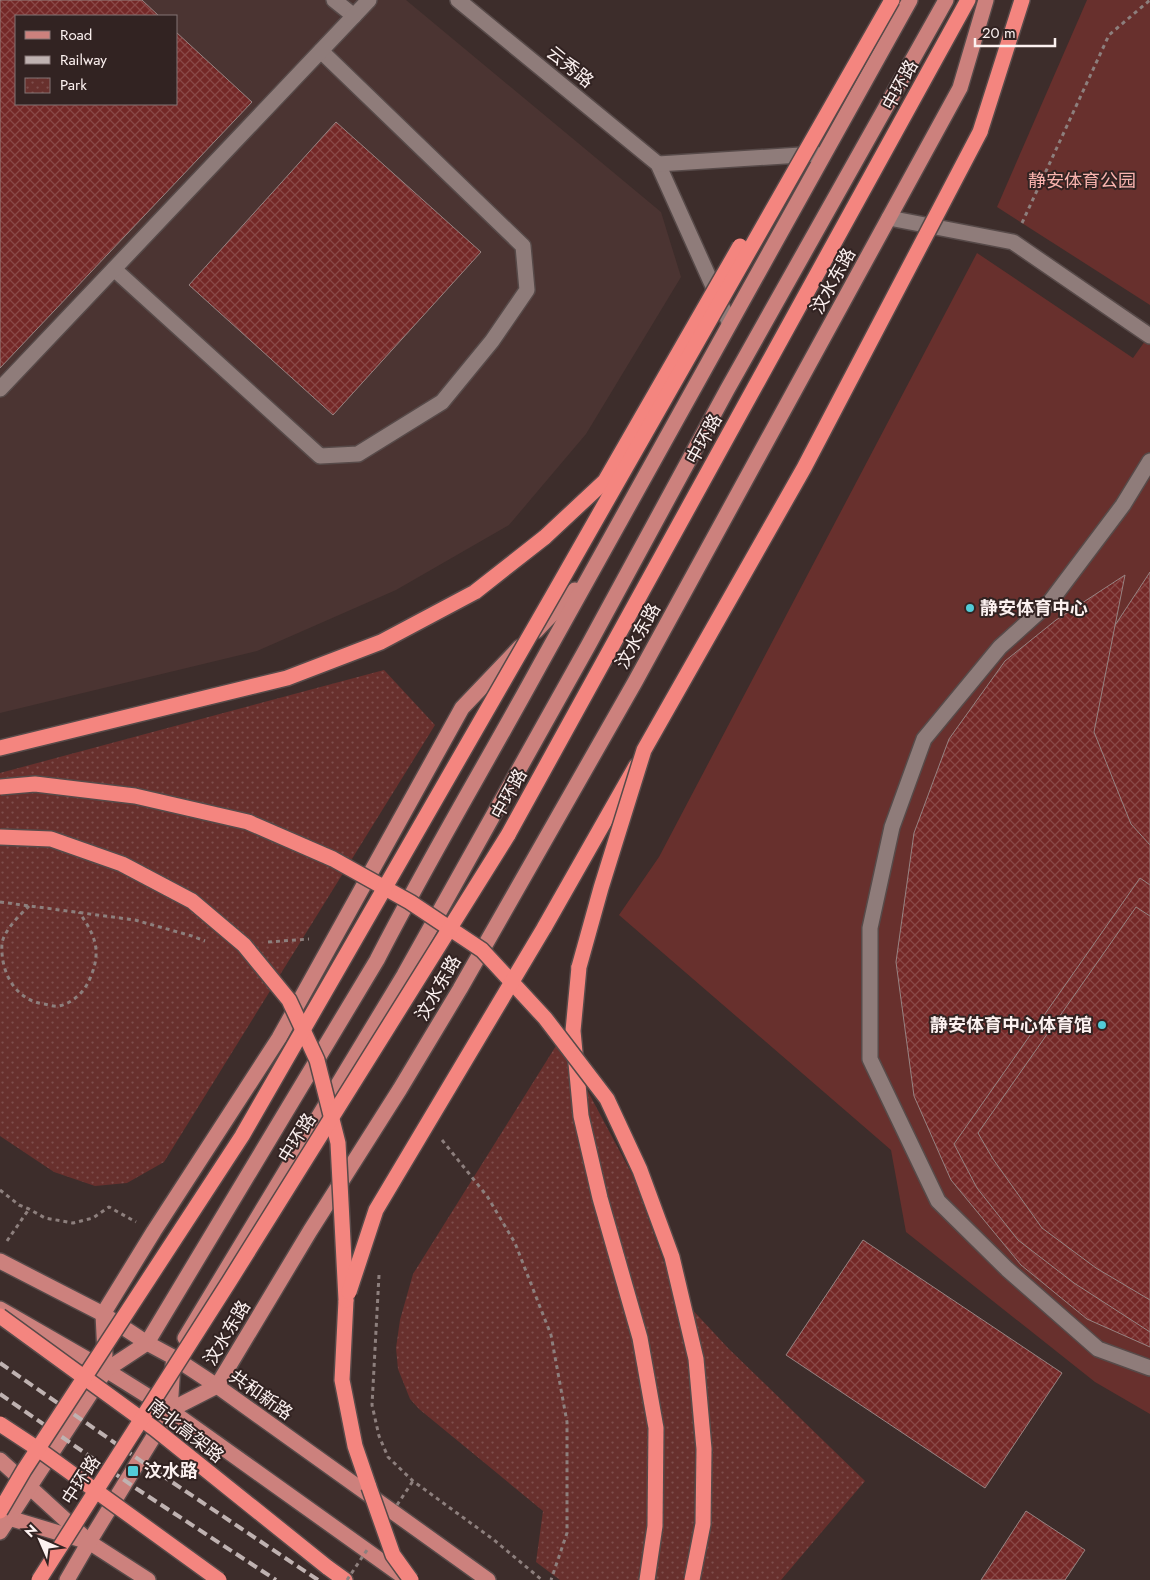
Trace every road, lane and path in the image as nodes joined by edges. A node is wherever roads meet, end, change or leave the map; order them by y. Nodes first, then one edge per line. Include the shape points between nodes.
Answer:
1 (334, 0) edge
2 (369, 0) edge
3 (458, 0) edge
4 (882, 0) edge
5 (892, 0) edge
6 (910, 0) edge
7 (946, 0) edge
8 (968, 0) edge
9 (986, 0) edge
10 (1022, 0) edge
11 (1150, 0) edge
12 (354, 16) junction
13 (321, 51) junction
14 (822, 153) junction
15 (658, 164) junction
16 (888, 218) junction
17 (1013, 242) junction
18 (114, 269) junction
19 (729, 322) junction
20 (1150, 336) edge
21 (0, 390) edge
22 (1150, 461) edge
23 (589, 576) junction
24 (0, 748) edge
25 (644, 750) junction
26 (0, 787) edge
27 (0, 837) edge
28 (0, 902) edge
29 (29, 905) junction
30 (79, 912) junction
31 (335, 937) junction
32 (266, 942) dead end
33 (209, 943) dead end
34 (437, 1135) dead end
35 (0, 1190) edge
36 (29, 1209) junction
37 (154, 1231) junction
38 (5, 1244) dead end
39 (0, 1261) edge
40 (379, 1274) dead end
41 (346, 1300) junction
42 (0, 1309) edge
43 (102, 1314) junction
44 (0, 1316) edge
45 (147, 1343) junction
46 (173, 1357) junction
47 (1150, 1368) edge
48 (106, 1370) junction
49 (217, 1386) junction
50 (170, 1410) junction
51 (0, 1424) edge
52 (0, 1431) edge
53 (38, 1449) junction
54 (0, 1460) edge
55 (24, 1470) junction
56 (29, 1487) junction
57 (0, 1499) edge
58 (3, 1513) edge
59 (0, 1532) edge
60 (89, 1542) junction
61 (39, 1580) edge
62 (67, 1580) edge
63 (148, 1580) edge
64 (219, 1580) edge
65 (345, 1580) edge
66 (409, 1580) edge
67 (488, 1580) edge
68 (542, 1580) edge
69 (551, 1580) edge
70 (647, 1580) edge
71 (692, 1580) edge

1 - 12 street
2 - 12 street
3 - 15 street, 云秀路
4 - 24 highway, bridge via 605,481 545,537 475,592 381,642 287,678
5 - 55 highway, bridge via 242,1136
6 - 14 main road
7 - 46 main road, 汶水东路 via 404,975
8 - 61 highway, 中环路, bridge via 508,835
9 - 16 main road, 汶水东路 via 960,88
10 - 25 highway, bridge via 980,132 804,468
11 - 17 path via 1109,35
12 - 13 street
13 - 18 street
13 - 18 street via 523,246 527,290 492,341 442,402 358,454 320,456
14 - 15 street
14 - 19 main road
15 - 19 street
16 - 17 street
16 - 49 main road, 汶水东路 via 640,673 460,989
17 - 20 street
18 - 21 street
19 - 23 main road
22 - 47 street via 1123,504 1050,602 1000,647 924,739 892,828 870,928 870,1059 938,1201 1006,1269 1098,1350
23 - 31 main road via 462,708
23 - 45 main road via 377,960
25 - 41 highway, bridge via 544,928 376,1210
25 - 70 highway, bridge via 579,967 573,1030 580,1116 640,1338 656,1428 655,1526
26 - 71 highway, bridge via 35,784 135,796 248,822 332,859 410,902 482,950 545,1018 607,1099 640,1170 672,1257 696,1359 704,1449 703,1524
27 - 41 highway, bridge via 51,839 122,864 192,901 244,945 288,1000 317,1060 338,1143
28 - 29 path
29 - 30 path
29 - 30 path via 14,921 2,942 2,964 8,981 19,994 37,1003 58,1006 78,996 89,981 96,962 97,948 91,929
30 - 33 path via 135,920
31 - 32 path
31 - 37 main road via 279,1038
34 - 69 path via 487,1196 515,1243 552,1335 566,1422 567,1533
35 - 36 path
36 - 37 path via 46,1218 73,1223 93,1218 109,1207
36 - 38 path
37 - 43 main road
39 - 43 main road, 共和新路
40 - 68 path via 372,1405 388,1457 413,1481 494,1540
41 - 66 highway, bridge via 342,1380 355,1446 393,1555
42 - 48 main road
43 - 45 main road, 共和新路
43 - 48 main road
44 - 65 highway, 南北高架路, bridge via 155,1429
45 - 46 main road, 共和新路
45 - 48 main road
46 - 49 main road, 共和新路
46 - 50 main road, 汶水东路
48 - 50 main road
48 - 56 main road
49 - 50 main road, 汶水东路
49 - 67 main road, 共和新路
50 - 60 main road
50 - 66 main road
51 - 53 highway, bridge
52 - 53 highway, bridge
53 - 64 highway, bridge
54 - 56 main road
55 - 57 highway, bridge
55 - 58 highway, bridge
56 - 58 main road
56 - 60 main road
58 - 59 main road
58 - 60 main road
60 - 62 main road
60 - 63 main road

